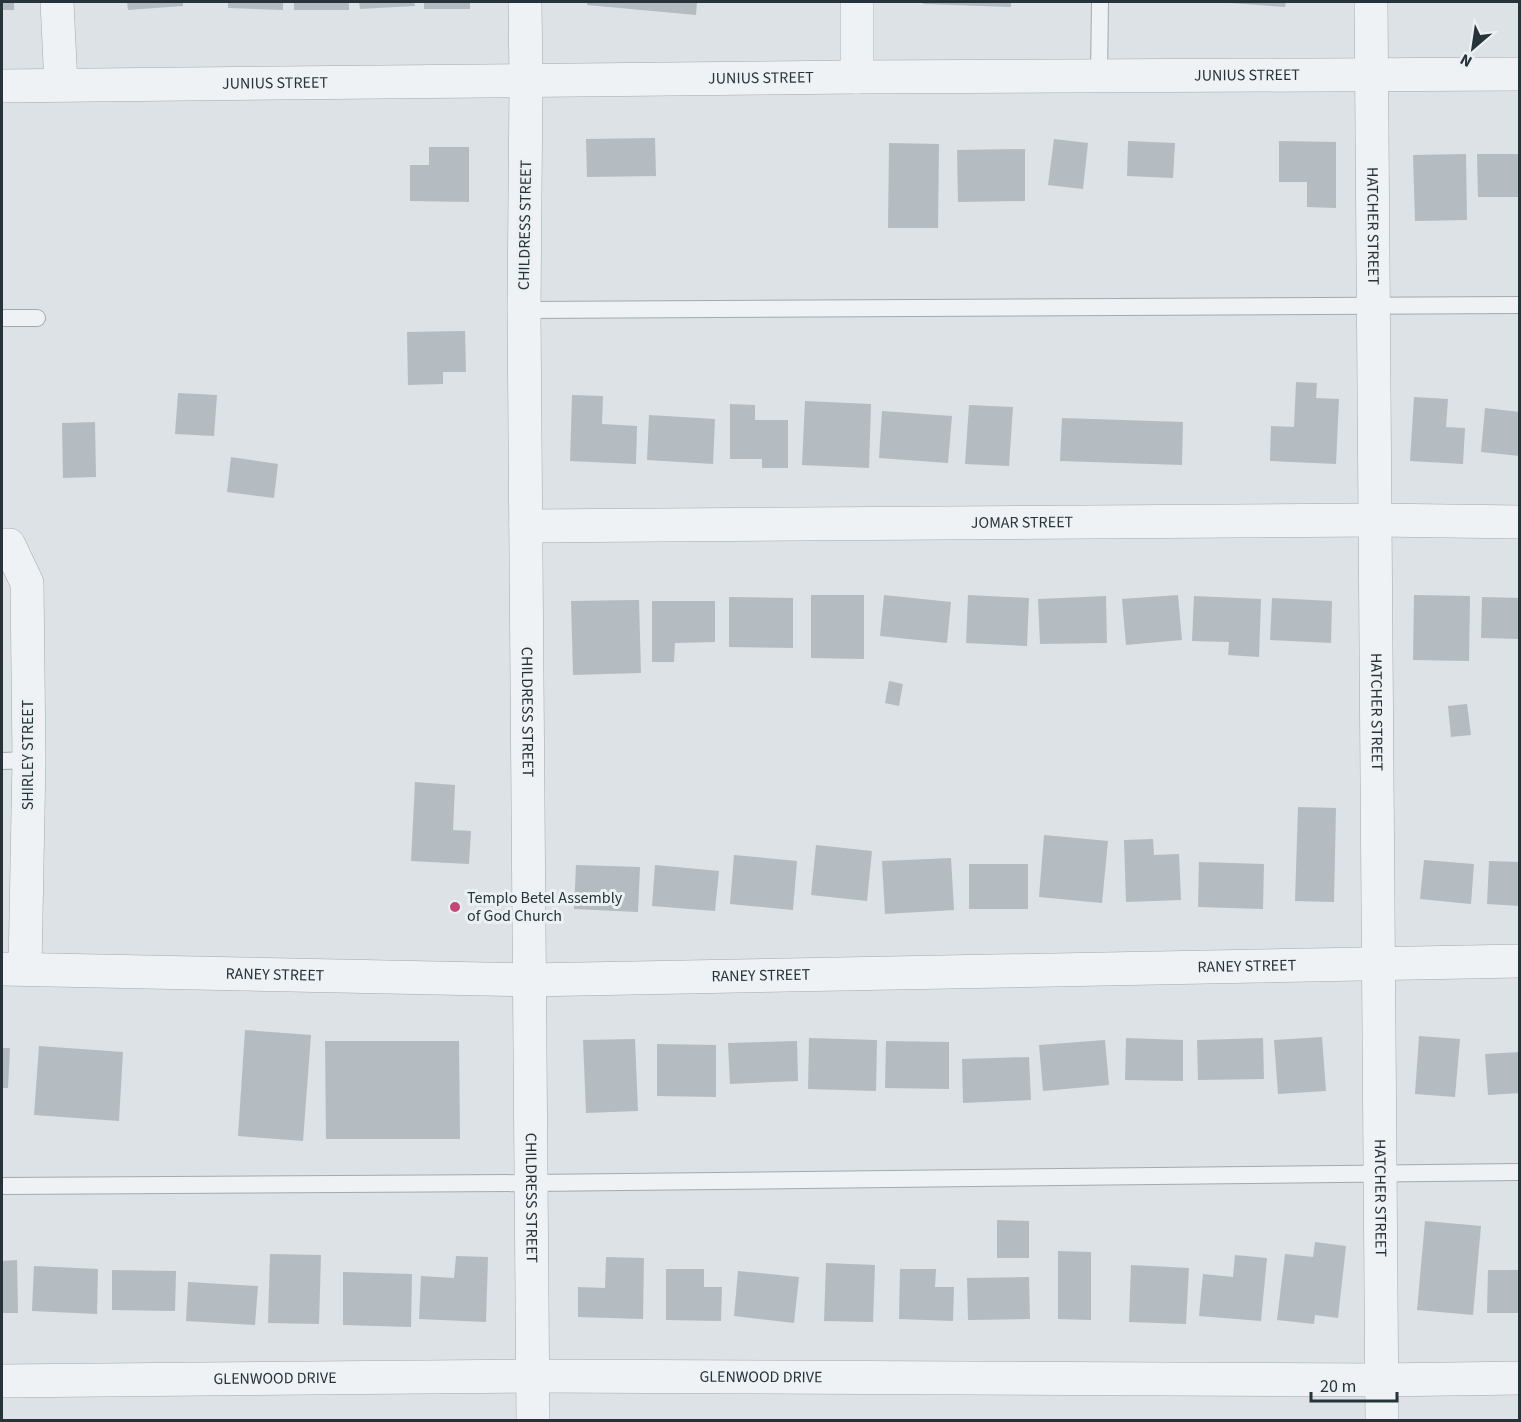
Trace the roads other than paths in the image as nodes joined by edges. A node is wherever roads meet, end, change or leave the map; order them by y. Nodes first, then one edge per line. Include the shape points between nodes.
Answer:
1 (57, 2) edge
2 (525, 2) edge
3 (857, 2) edge
4 (1100, 2) edge
5 (1371, 2) edge
6 (1520, 74) edge
7 (1371, 75) junction
8 (1099, 76) junction
9 (857, 77) junction
10 (526, 81) junction
11 (61, 85) junction
12 (2, 86) edge
13 (1374, 305) junction
14 (1520, 305) edge
15 (524, 310) junction
16 (2, 318) edge
17 (37, 318) dead end
18 (1376, 520) junction
19 (1520, 522) edge
20 (526, 526) junction
21 (5, 545) edge
22 (15, 760) edge
23 (1520, 960) edge
24 (1378, 963) junction
25 (13, 969) edge
26 (530, 980) junction
27 (1380, 1172) junction
28 (1520, 1172) edge
29 (531, 1183) junction
30 (2, 1186) edge
31 (532, 1376) junction
32 (1520, 1378) edge
33 (1381, 1380) junction
34 (2, 1381) edge
35 (532, 1420) edge
36 (1382, 1420) edge

1 - 11 street
2 - 10 street, CHILDRESS STREET
3 - 9 street
4 - 8 lane
5 - 7 street, HATCHER STREET
6 - 7 street, JUNIUS STREET
7 - 8 street, JUNIUS STREET
7 - 13 street, HATCHER STREET
8 - 9 street, JUNIUS STREET
9 - 10 street, JUNIUS STREET
10 - 11 street, JUNIUS STREET
10 - 15 street, CHILDRESS STREET
11 - 12 street, JUNIUS STREET
13 - 14 lane
13 - 15 lane
13 - 18 street, HATCHER STREET
15 - 20 street, CHILDRESS STREET
16 - 17 lane
18 - 19 street, JOMAR STREET
18 - 20 street, JOMAR STREET
18 - 24 street, HATCHER STREET
20 - 26 street, CHILDRESS STREET
21 - 22 street, SHIRLEY STREET via 27,583
22 - 25 street, SHIRLEY STREET
23 - 24 street, RANEY STREET
24 - 26 street, RANEY STREET
24 - 27 street, HATCHER STREET
25 - 26 street, RANEY STREET
26 - 29 street, CHILDRESS STREET
27 - 28 lane
27 - 29 lane
27 - 33 street, HATCHER STREET
29 - 30 lane
29 - 31 street, CHILDRESS STREET
31 - 33 street, GLENWOOD DRIVE
31 - 34 street, GLENWOOD DRIVE
31 - 35 street, CHILDRESS STREET
32 - 33 street, GLENWOOD DRIVE
33 - 36 street, HATCHER STREET

